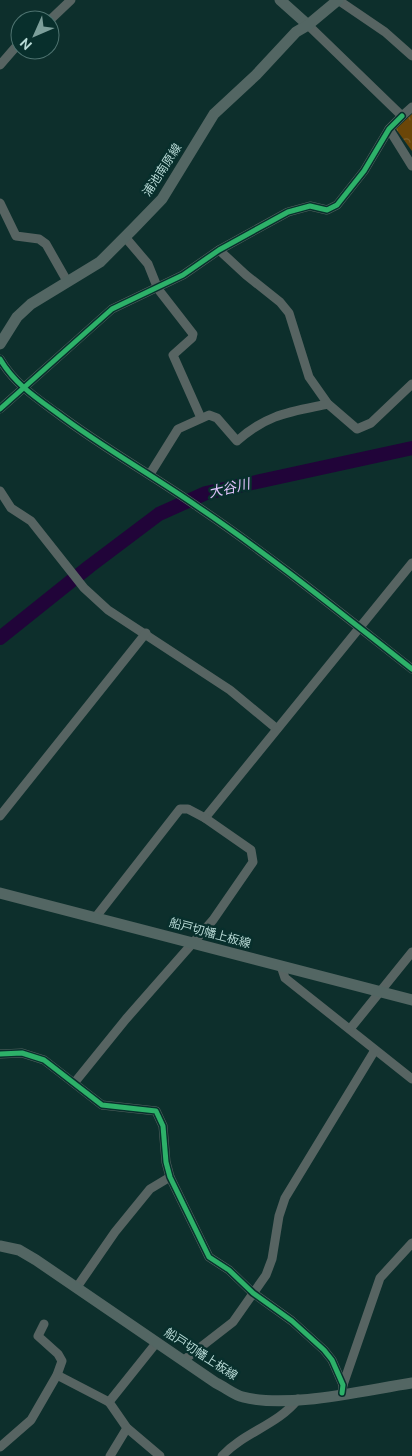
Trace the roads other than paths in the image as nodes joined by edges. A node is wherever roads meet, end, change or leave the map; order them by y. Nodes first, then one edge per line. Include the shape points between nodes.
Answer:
1 (71, 0) edge
2 (280, 0) edge
3 (338, 0) edge
4 (60, 10) edge
5 (308, 25) junction
6 (10, 54) edge
7 (412, 56) edge
8 (0, 65) edge
9 (412, 107) edge
10 (402, 116) junction
11 (389, 129) junction
12 (412, 166) edge
13 (0, 203) edge
14 (125, 237) junction
15 (219, 250) junction
16 (67, 281) junction
17 (158, 289) junction
18 (0, 344) edge
19 (0, 359) edge
20 (412, 384) edge
21 (23, 388) junction
22 (328, 404) junction
23 (0, 409) edge
24 (201, 418) junction
25 (150, 474) junction
26 (0, 491) edge
27 (412, 563) edge
28 (359, 627) junction
29 (146, 633) junction
30 (412, 669) edge
31 (277, 729) junction
32 (0, 816) edge
33 (205, 818) junction
34 (0, 893) edge
35 (95, 918) junction
36 (194, 943) junction
37 (412, 952) edge
38 (281, 966) junction
39 (381, 992) junction
40 (412, 1000) edge
41 (350, 1029) junction
42 (375, 1050) junction
43 (0, 1054) edge
44 (412, 1080) edge
45 (75, 1082) junction
46 (170, 1177) junction
47 (412, 1243) edge
48 (0, 1246) edge
49 (77, 1287) junction
50 (253, 1293) junction
51 (44, 1324) dead end
52 (157, 1342) junction
53 (184, 1360) junction
54 (58, 1375) junction
55 (412, 1383) edge
56 (343, 1389) junction
57 (298, 1400) junction
58 (109, 1402) junction
59 (127, 1428) junction
60 (0, 1447) edge
61 (110, 1456) edge
62 (160, 1456) edge
63 (222, 1456) edge

1 - 4 street
2 - 5 main road
3 - 5 main road, 浦池南原線
3 - 7 street via 398,42
5 - 10 street
5 - 14 main road, 浦池南原線 via 296,32 214,114 162,199
6 - 8 street
9 - 10 street
10 - 11 street
11 - 12 street
11 - 15 street via 364,171 337,205 327,210 310,206 288,212
13 - 16 street via 16,236 39,239 46,244
14 - 16 main road, 浦池南原線 via 100,262
14 - 17 street via 148,264
15 - 17 street
15 - 22 street via 289,313 309,377
16 - 18 main road, 浦池南原線 via 17,317
17 - 21 street via 112,309
17 - 24 street via 193,334 173,355
19 - 21 street
20 - 22 street via 371,423 357,428
21 - 23 street
21 - 25 street via 98,444
22 - 24 street via 277,415 254,426 237,441 216,418 209,414
24 - 25 street via 178,429
25 - 28 street
26 - 29 street via 11,508 31,521 78,581 108,610
27 - 28 street
28 - 30 street
28 - 31 street
29 - 31 street via 230,690
29 - 32 street
31 - 33 street
33 - 35 street via 188,809 180,809
33 - 36 street via 251,850 253,862
34 - 35 main road, 船戸切幡上板線
35 - 36 main road, 船戸切幡上板線
36 - 38 main road, 船戸切幡上板線
36 - 45 street
37 - 39 street
38 - 39 main road, 船戸切幡上板線
38 - 41 street via 285,978
39 - 40 main road, 船戸切幡上板線
39 - 41 street
41 - 42 street
42 - 44 street
42 - 50 street via 285,1198 272,1259 266,1275
43 - 45 street via 22,1053 44,1060
45 - 46 street via 102,1105 156,1111 163,1126
46 - 49 street via 150,1189
46 - 50 street via 209,1257 229,1270
47 - 56 street via 380,1278
48 - 49 main road, 船戸切幡上板線 via 19,1250
49 - 52 main road, 船戸切幡上板線
50 - 53 street via 233,1322
50 - 56 street via 324,1350 332,1360
51 - 54 street via 38,1336 62,1361
52 - 53 main road, 船戸切幡上板線
52 - 58 street
53 - 57 main road, 船戸切幡上板線 via 242,1397
54 - 58 street
54 - 60 street via 31,1420
55 - 56 main road, 船戸切幡上板線
56 - 57 main road, 船戸切幡上板線
57 - 63 street via 288,1411 233,1444
58 - 59 street
59 - 61 street
59 - 62 street

